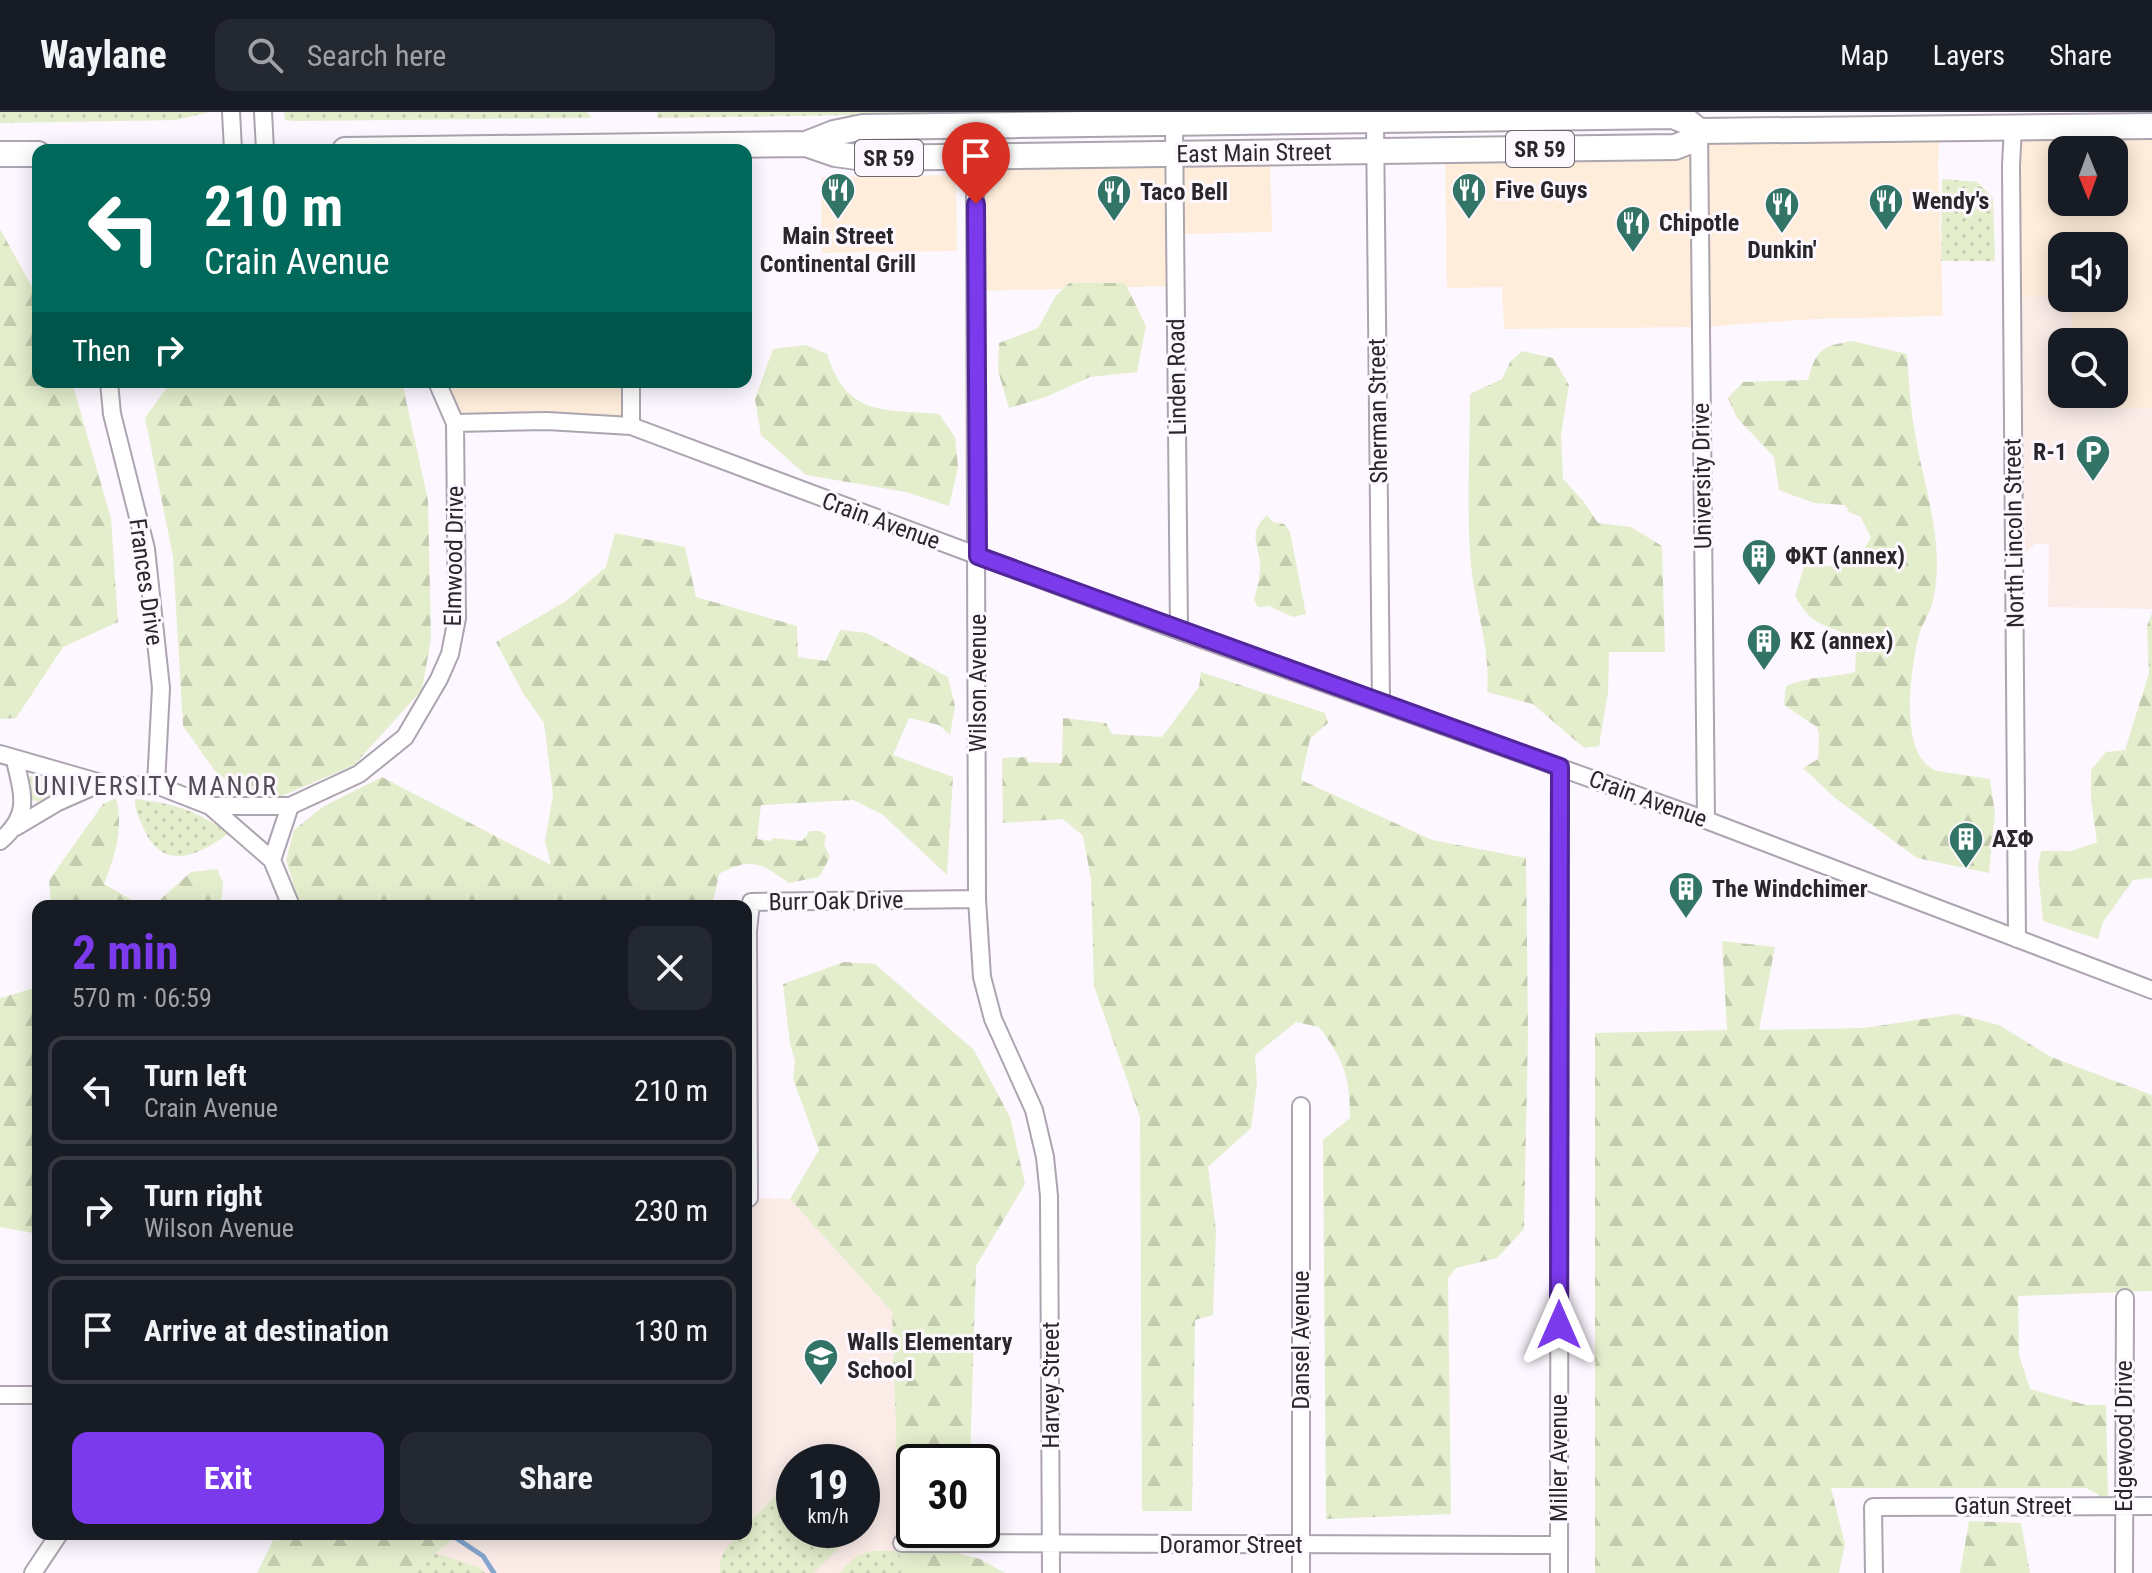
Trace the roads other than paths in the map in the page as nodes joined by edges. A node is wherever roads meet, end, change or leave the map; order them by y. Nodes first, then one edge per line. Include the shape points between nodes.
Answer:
1 (231, 112) edge
2 (263, 112) edge
3 (1143, 118) edge
4 (1375, 121) junction
5 (1174, 123) junction
6 (972, 126) junction
7 (2152, 126) edge
8 (2013, 127) junction
9 (1699, 131) junction
10 (233, 144) edge
11 (265, 144) edge
12 (806, 144) junction
13 (752, 145) edge
14 (1376, 151) junction
15 (0, 154) edge
16 (32, 154) edge
17 (1175, 154) junction
18 (975, 157) junction
19 (110, 388) edge
20 (440, 388) edge
21 (631, 388) edge
22 (455, 423) junction
23 (631, 426) junction
24 (978, 556) junction
25 (1179, 631) junction
26 (1381, 702) junction
27 (8, 757) edge
28 (1560, 767) junction
29 (101, 783) junction
30 (156, 785) junction
31 (210, 806) junction
32 (290, 806) junction
33 (1706, 820) junction
34 (16, 827) junction
35 (0, 841) edge
36 (272, 860) junction
37 (977, 899) junction
38 (289, 900) edge
39 (752, 902) edge
40 (2017, 939) junction
41 (2152, 990) edge
42 (1301, 1106) dead end
43 (1049, 1196) joint
44 (2125, 1298) dead end
45 (0, 1395) edge
46 (32, 1395) edge
47 (2124, 1506) junction
48 (2152, 1506) edge
49 (55, 1540) edge
50 (1000, 1544) edge
51 (1052, 1545) junction
52 (1559, 1545) junction
53 (1302, 1546) junction
54 (33, 1573) edge
55 (1051, 1573) edge
56 (1301, 1573) edge
57 (1559, 1573) edge
58 (1874, 1573) edge
59 (2124, 1573) edge

1 - 10 street
2 - 11 street
3 - 5 main road, East Main Street / SR 59
3 - 6 main road, East Main Street / SR 59
4 - 5 main road, East Main Street / SR 59
4 - 9 main road, East Main Street / SR 59 via 1673,116
4 - 14 street, Sherman Street
5 - 17 street, Linden Road
6 - 12 main road, East Main Street / SR 59 via 863,127
6 - 18 street, Wilson Avenue
7 - 8 main road, East Main Street / SR 59
8 - 9 main road, East Main Street / SR 59
8 - 40 street, North Lincoln Street
9 - 14 main road, East Main Street / SR 59 via 1675,147
9 - 33 street, University Drive
12 - 13 main road, East Main Street / SR 59
12 - 18 main road, East Main Street / SR 59 via 864,158
14 - 17 main road, East Main Street / SR 59
14 - 26 street, Sherman Street
15 - 16 main road
17 - 18 main road, East Main Street / SR 59
17 - 25 street, Linden Road
18 - 24 street, Wilson Avenue
19 - 30 street, Frances Drive via 146,549 161,688
20 - 22 street, Elmwood Drive
21 - 23 street
22 - 23 street, Crain Avenue
22 - 32 street, Elmwood Drive via 457,618 450,654 405,737 359,774
23 - 24 street, Crain Avenue
24 - 25 street, Crain Avenue
24 - 37 street, Wilson Avenue
25 - 26 street, Crain Avenue
26 - 28 street, Crain Avenue
27 - 29 street
27 - 34 street via 23,803
28 - 33 street, Crain Avenue
28 - 52 street, Miller Avenue
29 - 30 street
29 - 34 street
30 - 31 street, Elmwood Drive
31 - 32 street, Elmwood Drive
31 - 36 street
32 - 36 street
33 - 40 street, Crain Avenue
34 - 35 street
36 - 38 street
37 - 39 street, Burr Oak Drive
37 - 43 street, Wilson Avenue via 982,977 993,1019 1034,1110
40 - 41 street, Crain Avenue
42 - 53 street, Dansel Avenue
43 - 51 street, Harvey Street
44 - 47 street, Edgewood Drive
45 - 46 street
47 - 48 street, Gatun Street
47 - 58 street, Gatun Street via 1873,1507
47 - 59 street, Edgewood Drive
49 - 54 street
50 - 51 street, Doramor Street
51 - 53 street, Doramor Street
51 - 55 street, Harvey Street
52 - 53 street, Doramor Street
52 - 57 street, Miller Avenue
53 - 56 street, Dansel Avenue

